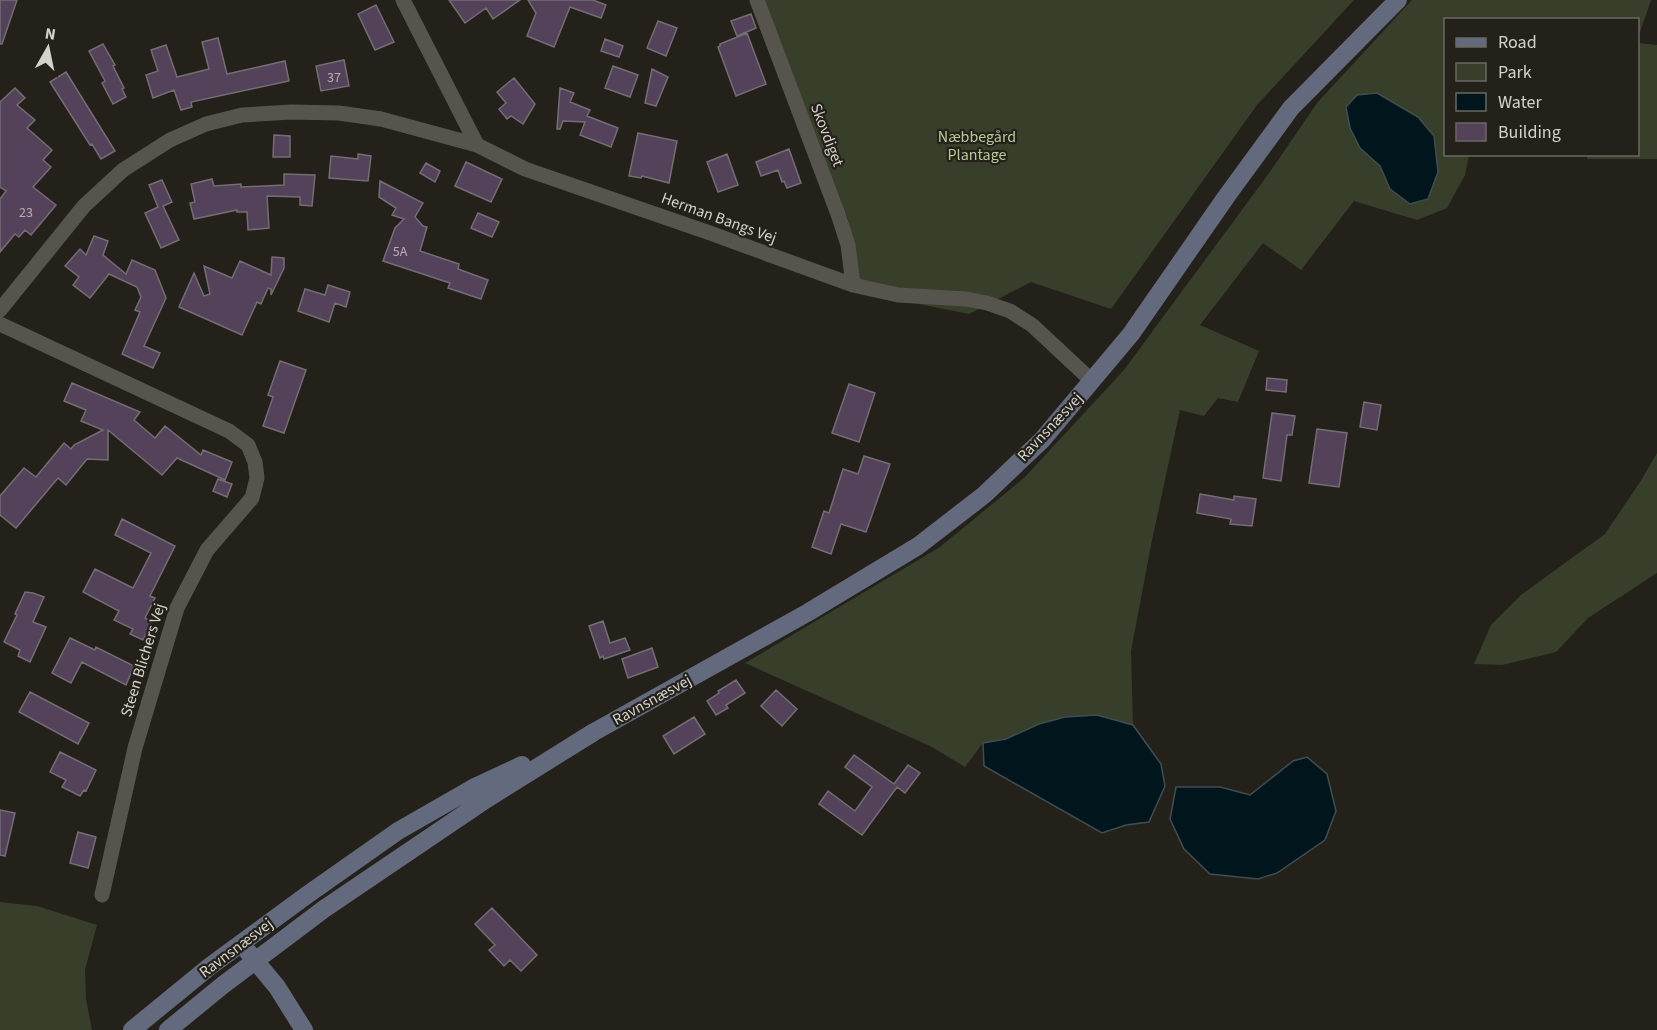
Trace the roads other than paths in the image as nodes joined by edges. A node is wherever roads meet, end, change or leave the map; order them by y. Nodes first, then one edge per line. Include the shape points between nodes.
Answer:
1 (403, 0) edge
2 (757, 0) edge
3 (1398, 0) edge
4 (477, 145) junction
5 (853, 285) junction
6 (0, 310) edge
7 (0, 324) edge
8 (1092, 381) junction
9 (594, 732) junction
10 (102, 895) dead end
11 (241, 944) junction
12 (255, 961) junction
13 (132, 1030) edge
14 (168, 1030) edge
15 (304, 1030) edge

1 - 4 street
2 - 5 street, Skovdiget via 838,214 848,245
3 - 8 main road, Ravnsnæsvej via 1291,108 1131,334
4 - 5 street, Herman Bangs Vej via 525,169
4 - 6 street, Herman Bangs Vej via 381,119 339,113 242,115 206,124 170,140 123,170 84,206
5 - 8 street, Herman Bangs Vej via 898,295 966,299 1010,311 1032,325
7 - 10 street, Steen Blichers Vej via 229,431 248,445 255,462 257,478 252,498 207,550 177,608 135,748
8 - 9 main road, Ravnsnæsvej via 1041,440 984,495 918,546
9 - 11 main road, Ravnsnæsvej via 473,788 398,831
9 - 12 main road, Ravnsnæsvej via 485,800 324,909
11 - 12 main road
11 - 13 main road, Ravnsnæsvej
12 - 14 main road, Ravnsnæsvej
12 - 15 main road

